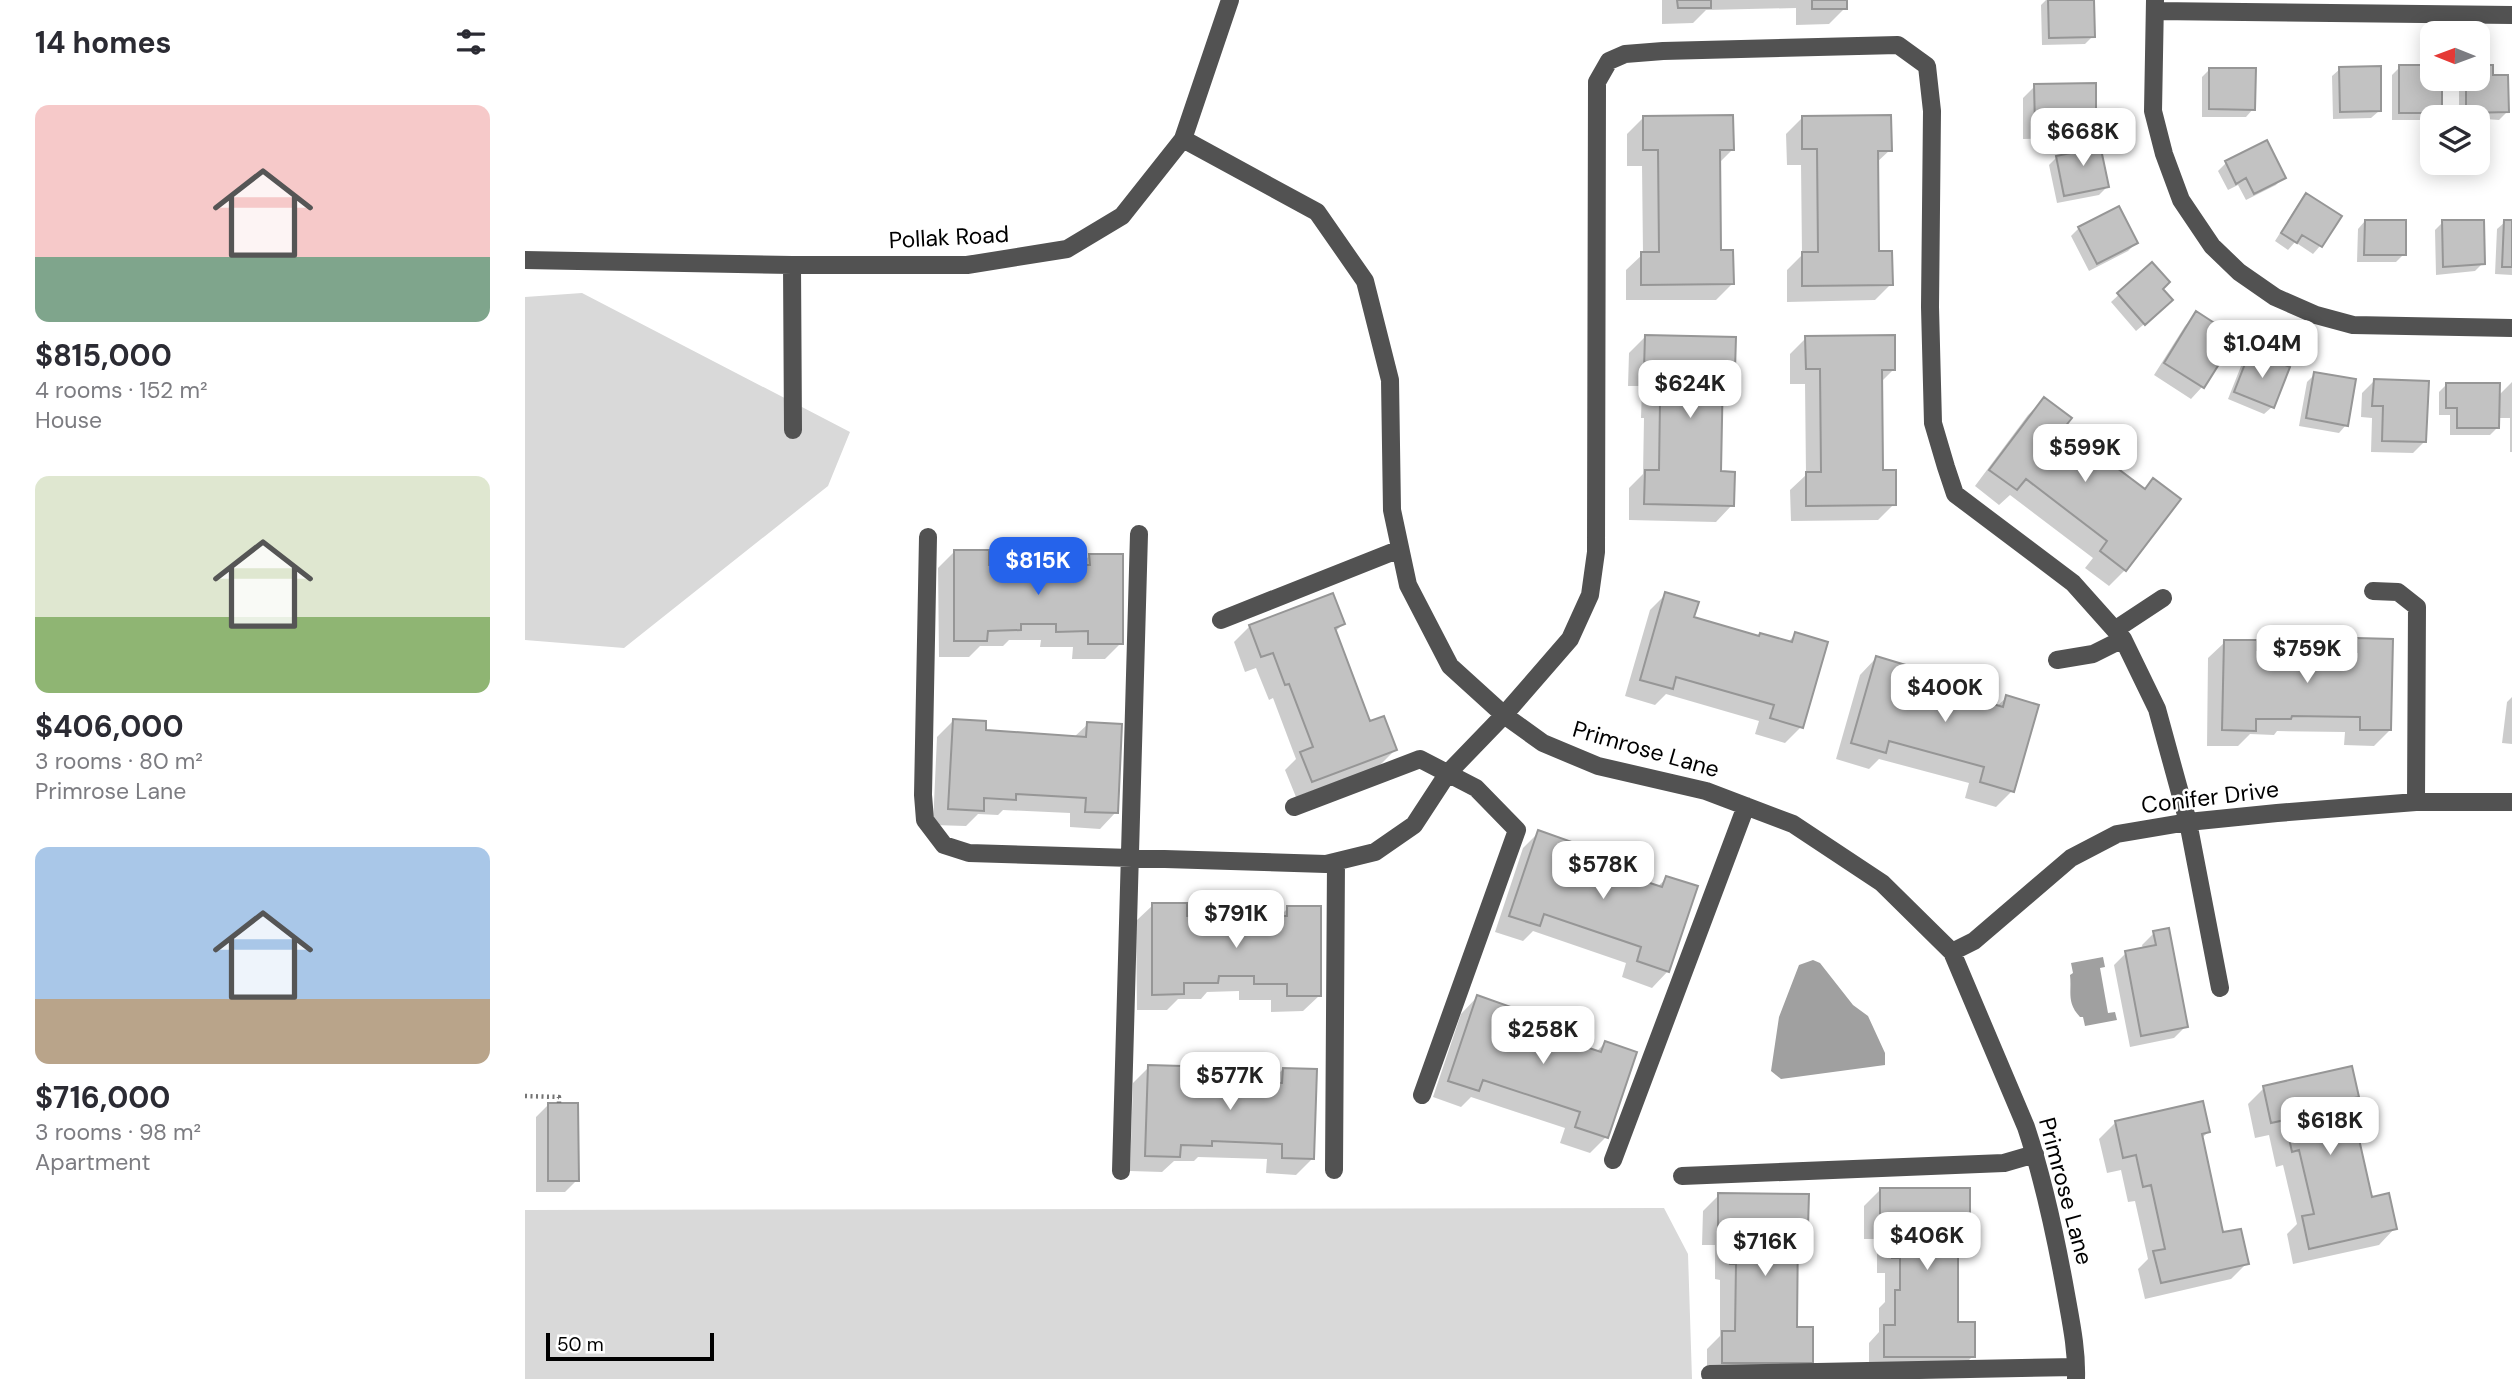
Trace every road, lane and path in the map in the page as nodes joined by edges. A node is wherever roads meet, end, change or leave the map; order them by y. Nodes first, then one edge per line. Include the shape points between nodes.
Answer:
1 (1230, 0) edge
2 (2155, 6) edge
3 (2512, 15) edge
4 (1183, 139) junction
5 (525, 260) edge
6 (792, 265) junction
7 (2512, 328) edge
8 (793, 430) dead end
9 (1139, 534) dead end
10 (928, 537) dead end
11 (1400, 549) junction
12 (2373, 592) dead end
13 (2164, 598) dead end
14 (1221, 620) dead end
15 (2120, 634) junction
16 (2057, 660) dead end
17 (1504, 715) junction
18 (1448, 773) junction
19 (2416, 802) junction
20 (2512, 802) edge
21 (1746, 806) junction
22 (1294, 807) dead end
23 (2188, 822) junction
24 (1129, 859) junction
25 (1336, 862) junction
26 (1952, 952) junction
27 (2220, 988) dead end
28 (1422, 1095) dead end
29 (525, 1096) edge
30 (559, 1103) dead end
31 (2035, 1154) junction
32 (1613, 1160) dead end
33 (1334, 1170) dead end
34 (1121, 1171) dead end
35 (1682, 1176) dead end
36 (2076, 1373) edge
37 (1710, 1374) dead end

1 - 4 street, Pollak Road
2 - 3 street
2 - 7 street via 2153,111 2164,154 2181,201 2212,246 2239,272 2275,297 2353,325
4 - 6 street, Pollak Road via 1122,216 1067,249 967,265
4 - 11 street, Primrose Lane via 1317,212 1365,281 1390,380 1392,510
5 - 6 street, Pollak Road
6 - 8 street
9 - 24 street
10 - 24 street via 925,820 944,845 969,853
11 - 14 street
11 - 17 street, Primrose Lane via 1408,586 1450,666
12 - 19 street via 2398,592 2417,607
13 - 15 street
15 - 16 street via 2093,654
15 - 17 street via 2073,583 1955,494 1950,481 1933,423 1932,111 1927,65 1898,45 1625,54 1609,61 1597,82 1596,552 1590,595 1570,639
15 - 23 street via 2157,709
17 - 18 street
17 - 21 street, Primrose Lane via 1543,743 1598,766 1706,791
18 - 22 street via 1420,759
18 - 25 street via 1414,825 1375,852
18 - 28 street via 1476,788 1517,830
19 - 20 street, Conifer Drive
19 - 23 street, Conifer Drive
21 - 26 street, Primrose Lane via 1794,824 1882,883
21 - 32 street
23 - 26 street, Conifer Drive via 2117,834 2071,858 1975,941
23 - 27 street
24 - 25 street
24 - 34 street
25 - 33 street
26 - 31 street, Primrose Lane
29 - 30 path via 559,1097
31 - 35 street via 2004,1163
31 - 36 street, Primrose Lane via 2058,1250
36 - 37 street

